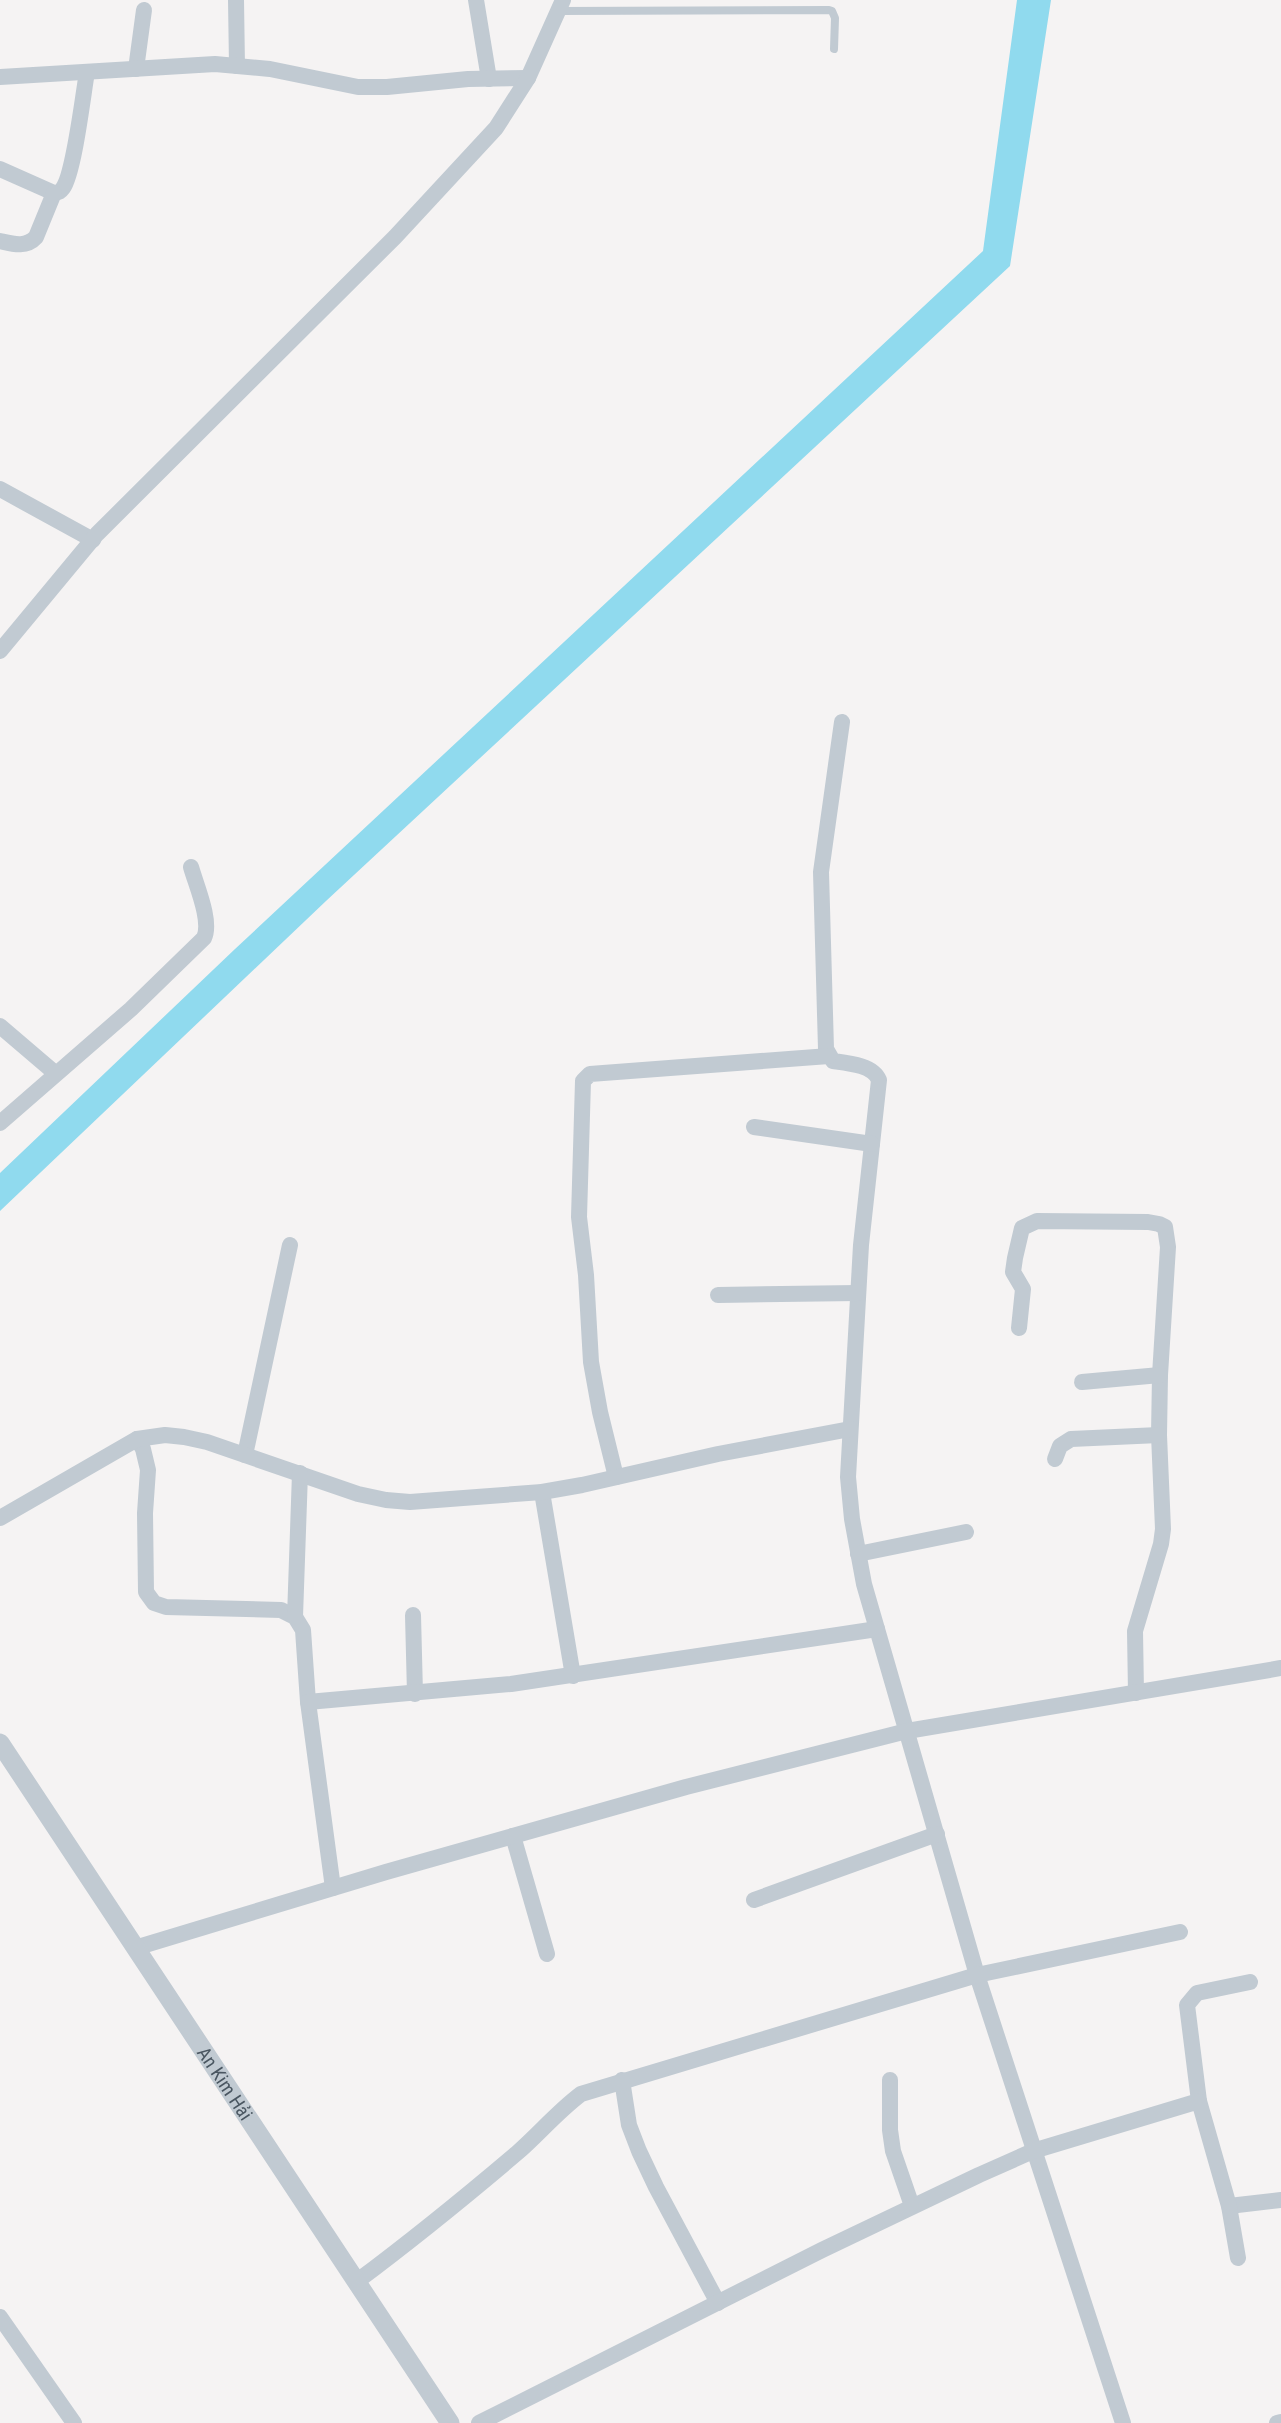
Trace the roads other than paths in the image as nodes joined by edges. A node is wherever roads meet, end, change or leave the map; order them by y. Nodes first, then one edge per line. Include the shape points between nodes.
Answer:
1 (236, 0) edge
2 (476, 0) edge
3 (560, 6) edge
4 (144, 10) dead end
5 (834, 49) dead end
6 (237, 66) junction
7 (136, 69) junction
8 (86, 72) junction
9 (0, 77) edge
10 (528, 78) junction
11 (489, 79) junction
12 (0, 169) edge
13 (54, 193) junction
14 (0, 241) edge
15 (0, 489) edge
16 (93, 540) junction
17 (0, 650) edge
18 (842, 722) dead end
19 (191, 867) dead end
20 (0, 1027) edge
21 (829, 1056) junction
22 (55, 1073) junction
23 (0, 1122) edge
24 (754, 1127) dead end
25 (872, 1144) junction
26 (290, 1245) dead end
27 (858, 1293) junction
28 (718, 1294) dead end
29 (1019, 1328) dead end
30 (1160, 1375) junction
31 (1082, 1382) dead end
32 (850, 1429) junction
33 (1159, 1435) junction
34 (137, 1440) junction
35 (244, 1455) junction
36 (1055, 1459) dead end
37 (300, 1473) junction
38 (617, 1477) junction
39 (542, 1492) junction
40 (0, 1518) edge
41 (966, 1532) dead end
42 (858, 1554) junction
43 (413, 1615) dead end
44 (295, 1617) junction
45 (877, 1629) junction
46 (1281, 1668) edge
47 (573, 1676) junction
48 (1136, 1693) junction
49 (415, 1694) junction
50 (308, 1702) junction
51 (907, 1731) junction
52 (0, 1743) edge
53 (937, 1834) junction
54 (513, 1836) junction
55 (333, 1888) junction
56 (754, 1899) dead end
57 (1180, 1932) dead end
58 (135, 1948) junction
59 (547, 1954) dead end
60 (977, 1975) junction
61 (1250, 1982) dead end
62 (622, 2080) junction
63 (890, 2080) dead end
64 (1199, 2101) junction
65 (1033, 2151) junction
66 (1281, 2200) edge
67 (912, 2206) junction
68 (1228, 2206) junction
69 (1238, 2258) dead end
70 (356, 2282) junction
71 (718, 2302) junction
72 (0, 2317) edge
73 (74, 2423) edge
74 (450, 2423) edge
75 (479, 2423) edge
76 (1124, 2423) edge

1 - 6 street
2 - 11 street
3 - 5 lane via 829,10 835,19
3 - 10 street
4 - 7 street
6 - 7 street
6 - 11 street via 358,87
7 - 8 street
8 - 9 street
8 - 13 street via 65,185
10 - 11 street
10 - 16 street via 496,128 443,188
12 - 13 street
13 - 14 street via 30,243
15 - 16 street
16 - 17 street
18 - 21 street via 821,872
19 - 22 street via 205,916 204,939
20 - 22 street
21 - 25 street via 877,1075
21 - 38 street via 590,1074 583,1081 579,1217 591,1362
22 - 23 street
24 - 25 street
25 - 27 street
26 - 35 street
27 - 28 street
27 - 32 street
29 - 30 street via 1023,1289 1013,1272 1022,1228 1037,1221 1159,1224 1165,1227 1168,1247
30 - 31 street
30 - 33 street
32 - 38 street
32 - 42 street via 848,1477
33 - 36 street via 1071,1439 1060,1446
33 - 48 street via 1163,1529 1135,1631
34 - 35 street via 184,1437
34 - 40 street
34 - 44 street via 148,1470 146,1592 154,1603 281,1610
35 - 37 street
37 - 39 street via 386,1500
37 - 44 street
38 - 39 street
39 - 47 street
41 - 42 street
42 - 45 street
43 - 49 street
44 - 50 street via 303,1630
45 - 47 street
45 - 51 street
46 - 48 street
47 - 49 street
48 - 51 street
49 - 50 street
50 - 55 street
51 - 53 street
51 - 54 street
52 - 58 street, An Kim Hải
53 - 56 street
53 - 60 street
54 - 55 street
54 - 59 street
55 - 58 street
57 - 60 street
58 - 70 street, An Kim Hải
60 - 62 street
60 - 65 street
61 - 64 street via 1197,1993 1187,2005
62 - 70 street via 569,2103 472,2192
62 - 71 street via 629,2125 639,2151
63 - 67 street via 893,2151
64 - 65 street
64 - 68 street
65 - 67 street
65 - 76 street
66 - 68 street
67 - 71 street
68 - 69 street
70 - 74 street, An Kim Hải
71 - 75 street
72 - 73 street

